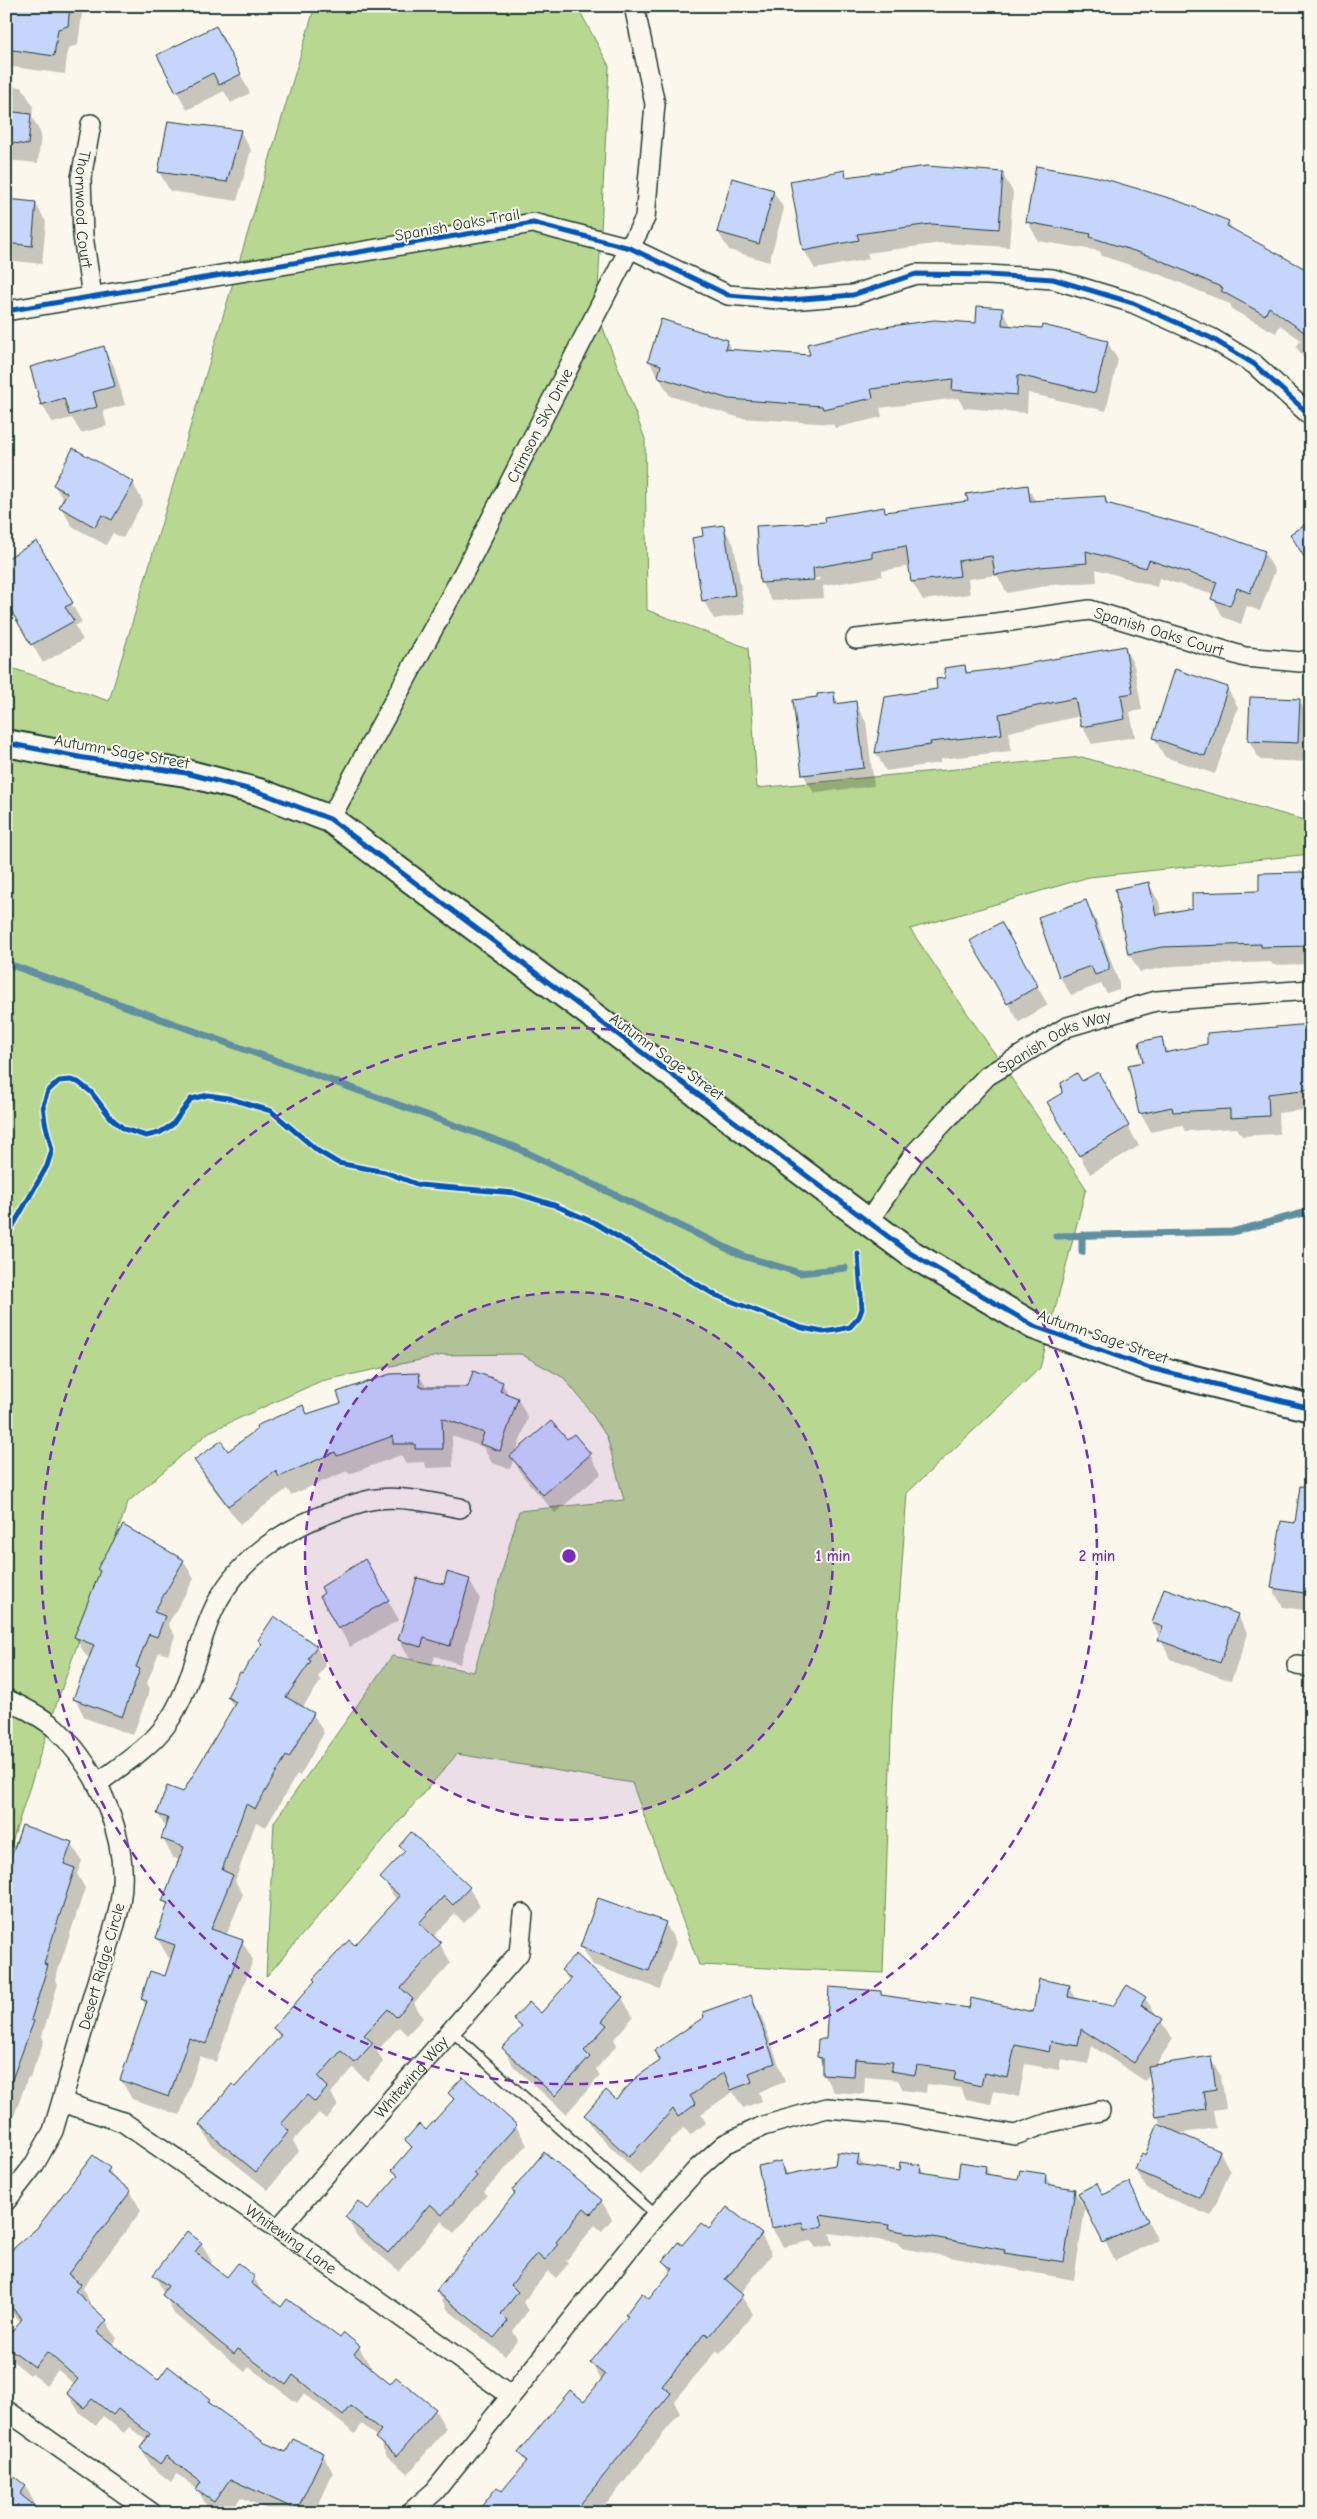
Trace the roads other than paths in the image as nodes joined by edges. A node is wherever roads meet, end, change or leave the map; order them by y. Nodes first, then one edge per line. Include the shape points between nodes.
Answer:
1 (634, 6) edge
2 (90, 124) dead end
3 (630, 248) junction
4 (92, 296) junction
5 (6, 311) edge
6 (1311, 416) edge
7 (856, 639) dead end
8 (1311, 660) edge
9 (6, 743) edge
10 (330, 819) junction
11 (1311, 990) edge
12 (868, 1222) junction
13 (1311, 1408) edge
14 (460, 1508) dead end
15 (6, 1699) edge
16 (97, 1784) junction
17 (523, 1914) dead end
18 (451, 2031) junction
19 (62, 2102) junction
20 (1100, 2111) dead end
21 (6, 2201) edge
22 (656, 2215) junction
23 (278, 2229) junction
24 (510, 2396) junction
25 (6, 2410) edge
26 (152, 2513) edge
27 (410, 2513) edge

1 - 3 street, Crimson Sky Drive via 655,104 645,218
2 - 4 street, Thornwood Court via 81,178 83,236
3 - 4 street, Spanish Oaks Trail via 533,223
3 - 6 street, Spanish Oaks Trail via 728,295 790,300 853,295 916,274 988,274 1053,279 1133,303 1211,338 1254,364
3 - 10 street, Crimson Sky Drive via 465,570
4 - 5 street, Spanish Oaks Trail
7 - 8 street, Spanish Oaks Court via 1090,610 1245,657
9 - 10 street, Autumn Sage Street via 186,773 259,792
10 - 12 street, Autumn Sage Street
11 - 12 street, Spanish Oaks Way via 1156,1001 1068,1027 987,1076 914,1154
12 - 13 street, Autumn Sage Street via 910,1253 1034,1326 1150,1368
14 - 16 street via 411,1500 378,1499 316,1518 288,1531 255,1555 228,1584 213,1612 179,1704 165,1726
15 - 16 street, Desert Ridge Circle via 54,1728 76,1751
16 - 19 street, Desert Ridge Circle via 114,1824 121,1862 120,1902
17 - 18 street, Whitewing Way via 519,1953
18 - 22 lane
18 - 23 street, Whitewing Way
19 - 21 street, Desert Ridge Circle via 44,2148
19 - 23 street, Whitewing Lane via 123,2122
20 - 22 street via 1051,2122 1015,2135 896,2114 827,2108 763,2126 725,2144 697,2168
22 - 24 street
23 - 24 street, Whitewing Lane
24 - 27 street via 434,2490
25 - 26 street

